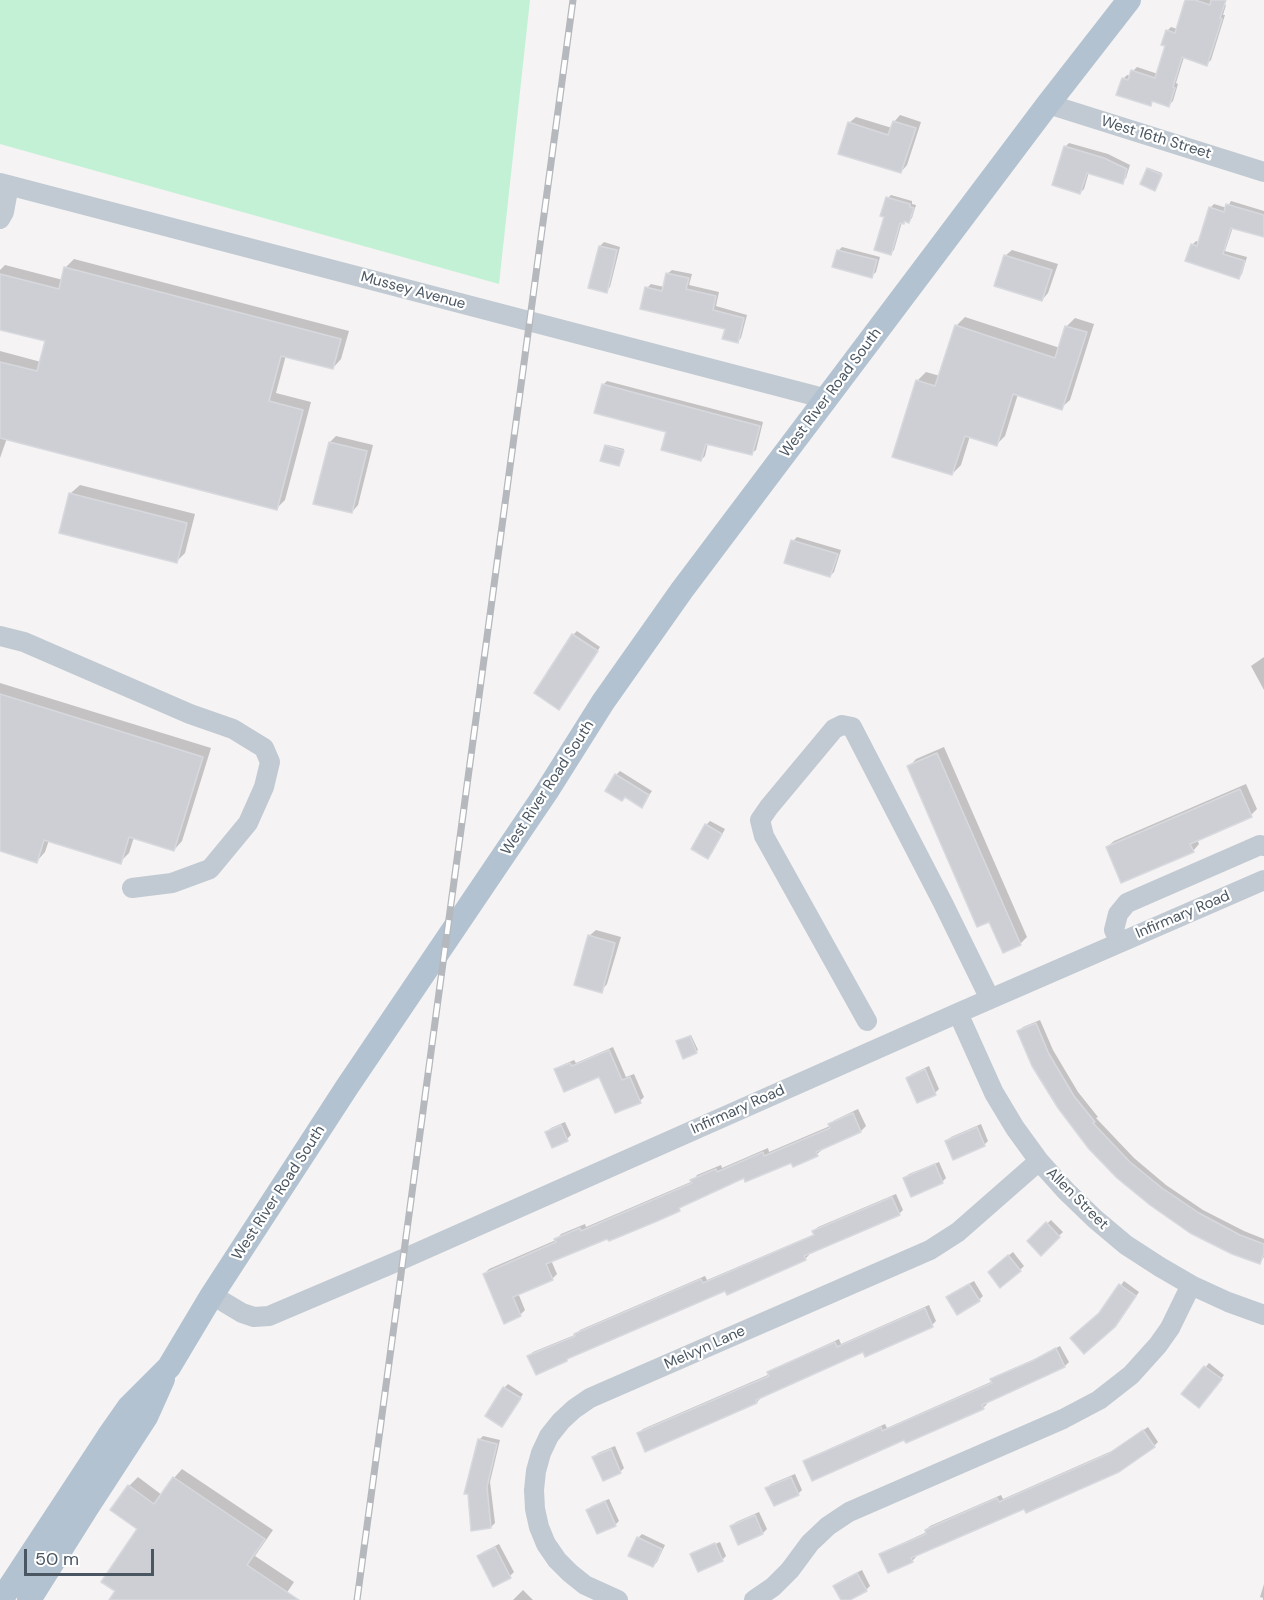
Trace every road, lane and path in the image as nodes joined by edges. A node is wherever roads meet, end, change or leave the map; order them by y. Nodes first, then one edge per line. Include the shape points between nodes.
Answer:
1 (1129, 0) edge
2 (1048, 104) junction
3 (1264, 172) edge
4 (5, 184) edge
5 (0, 219) edge
6 (827, 399) junction
7 (0, 636) edge
8 (1264, 846) edge
9 (1264, 880) edge
10 (132, 888) dead end
11 (1120, 942) junction
12 (990, 999) junction
13 (958, 1013) junction
14 (867, 1021) dead end
15 (1039, 1161) junction
16 (1191, 1285) junction
17 (212, 1295) junction
18 (1264, 1315) edge
19 (169, 1367) junction
20 (2, 1600) edge
21 (29, 1600) edge
22 (618, 1600) edge
23 (754, 1600) edge

1 - 2 main road, West River Road South
2 - 3 street, West 16th Street
2 - 6 main road, West River Road South
4 - 5 street
4 - 6 street, Mussey Avenue
6 - 17 main road, West River Road South via 682,590 603,702
7 - 10 street via 24,642 233,729 264,748 270,762 248,823 210,869 172,883
8 - 11 street via 1127,903 1118,914 1114,930
9 - 11 street, Infirmary Road
11 - 12 street, Infirmary Road
12 - 13 street, Infirmary Road
12 - 14 street via 852,727 842,726 834,729 760,820 764,836
13 - 15 street, Allen Street via 994,1093
13 - 17 street, Infirmary Road via 269,1316 242,1313
15 - 16 street, Allen Street via 1065,1191 1126,1245
15 - 22 street, Melvyn Lane via 958,1232 930,1250 590,1398 561,1421 549,1436 536,1471 535,1509 539,1527 546,1544 570,1573 585,1585
16 - 18 street, Allen Street
16 - 23 street via 1158,1345 1131,1375 1099,1400 849,1512 828,1526 773,1587
17 - 19 main road, West River Road South
19 - 20 main road, West River Road South via 129,1407
19 - 21 main road via 146,1417

